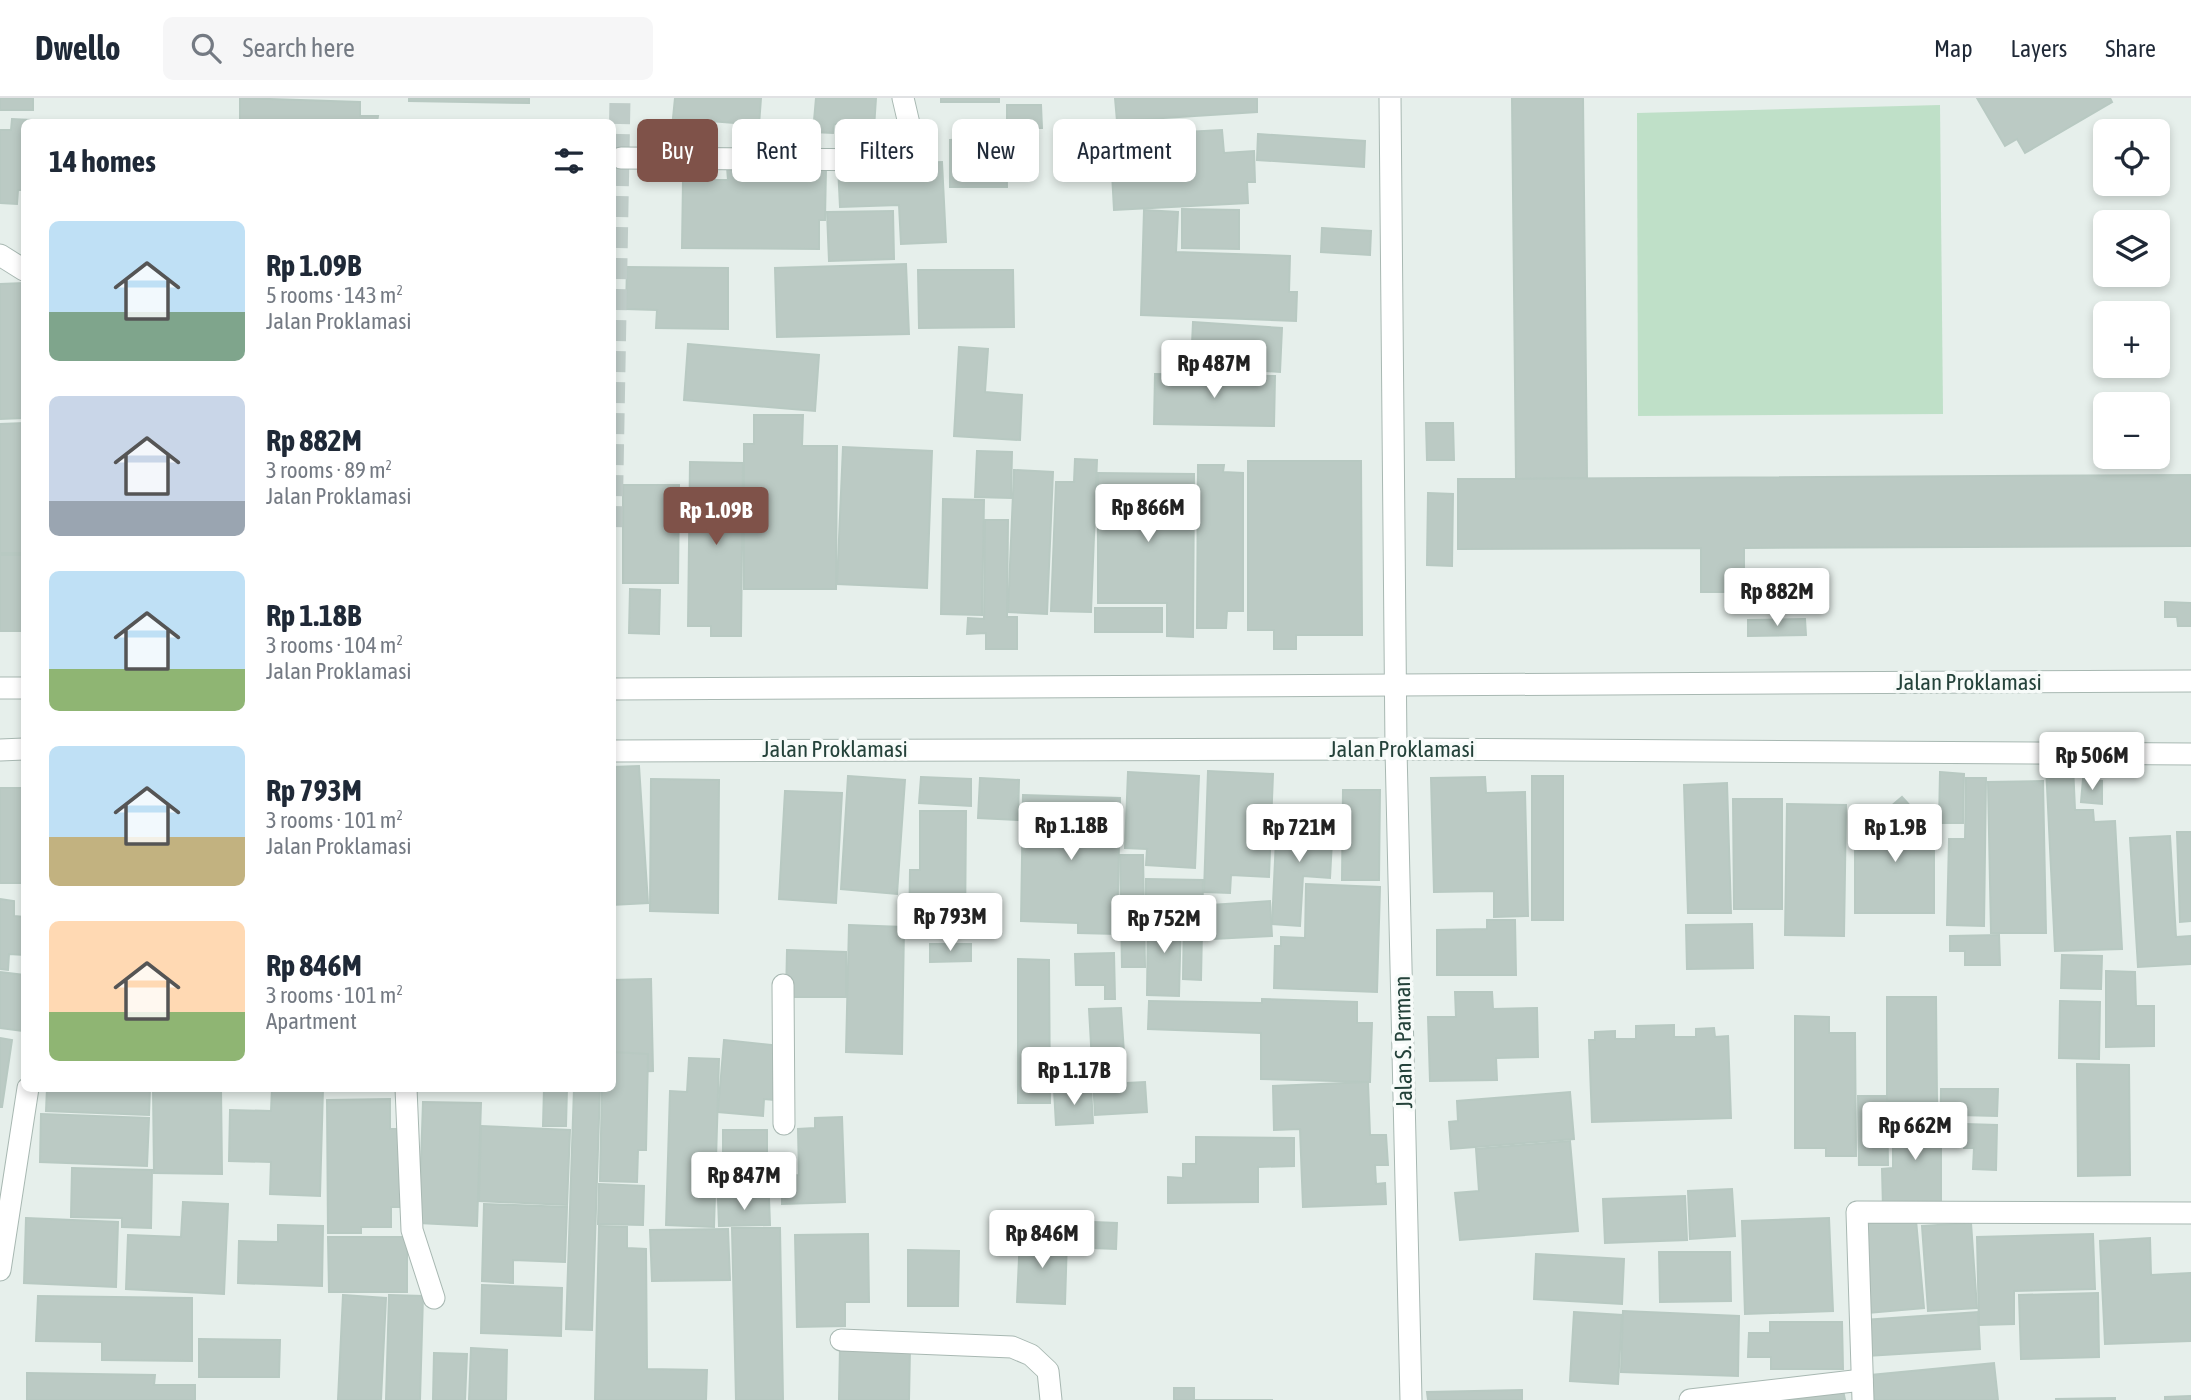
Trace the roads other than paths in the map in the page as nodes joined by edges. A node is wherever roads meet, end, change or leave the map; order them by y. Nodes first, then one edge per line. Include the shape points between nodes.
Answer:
1 (904, 98) edge
2 (1390, 98) edge
3 (621, 158) dead end
4 (0, 255) edge
5 (21, 268) edge
6 (2191, 681) edge
7 (1396, 684) junction
8 (0, 688) edge
9 (21, 688) edge
10 (616, 689) edge
11 (21, 749) edge
12 (1396, 749) junction
13 (0, 750) edge
14 (616, 751) edge
15 (2191, 754) edge
16 (783, 985) dead end
17 (27, 1092) edge
18 (406, 1092) edge
19 (784, 1124) dead end
20 (2191, 1213) edge
21 (0, 1270) edge
22 (434, 1298) dead end
23 (841, 1340) dead end
24 (1862, 1390) edge
25 (1051, 1400) edge
26 (1411, 1400) edge
27 (1689, 1400) edge

1 - 3 street via 910,128 904,152 893,160
2 - 7 street, Jalan S. Parman
4 - 5 street
6 - 7 street, Jalan Proklamasi
7 - 10 street, Jalan Proklamasi
7 - 12 street, Jalan S. Parman
8 - 9 street
11 - 13 street
12 - 14 street, Jalan Proklamasi
12 - 15 street, Jalan Proklamasi
12 - 26 street, Jalan S. Parman
16 - 19 street
17 - 21 street
18 - 22 street via 412,1230
20 - 24 street via 1857,1212
23 - 25 street via 1012,1348 1031,1355 1048,1371
24 - 27 street

